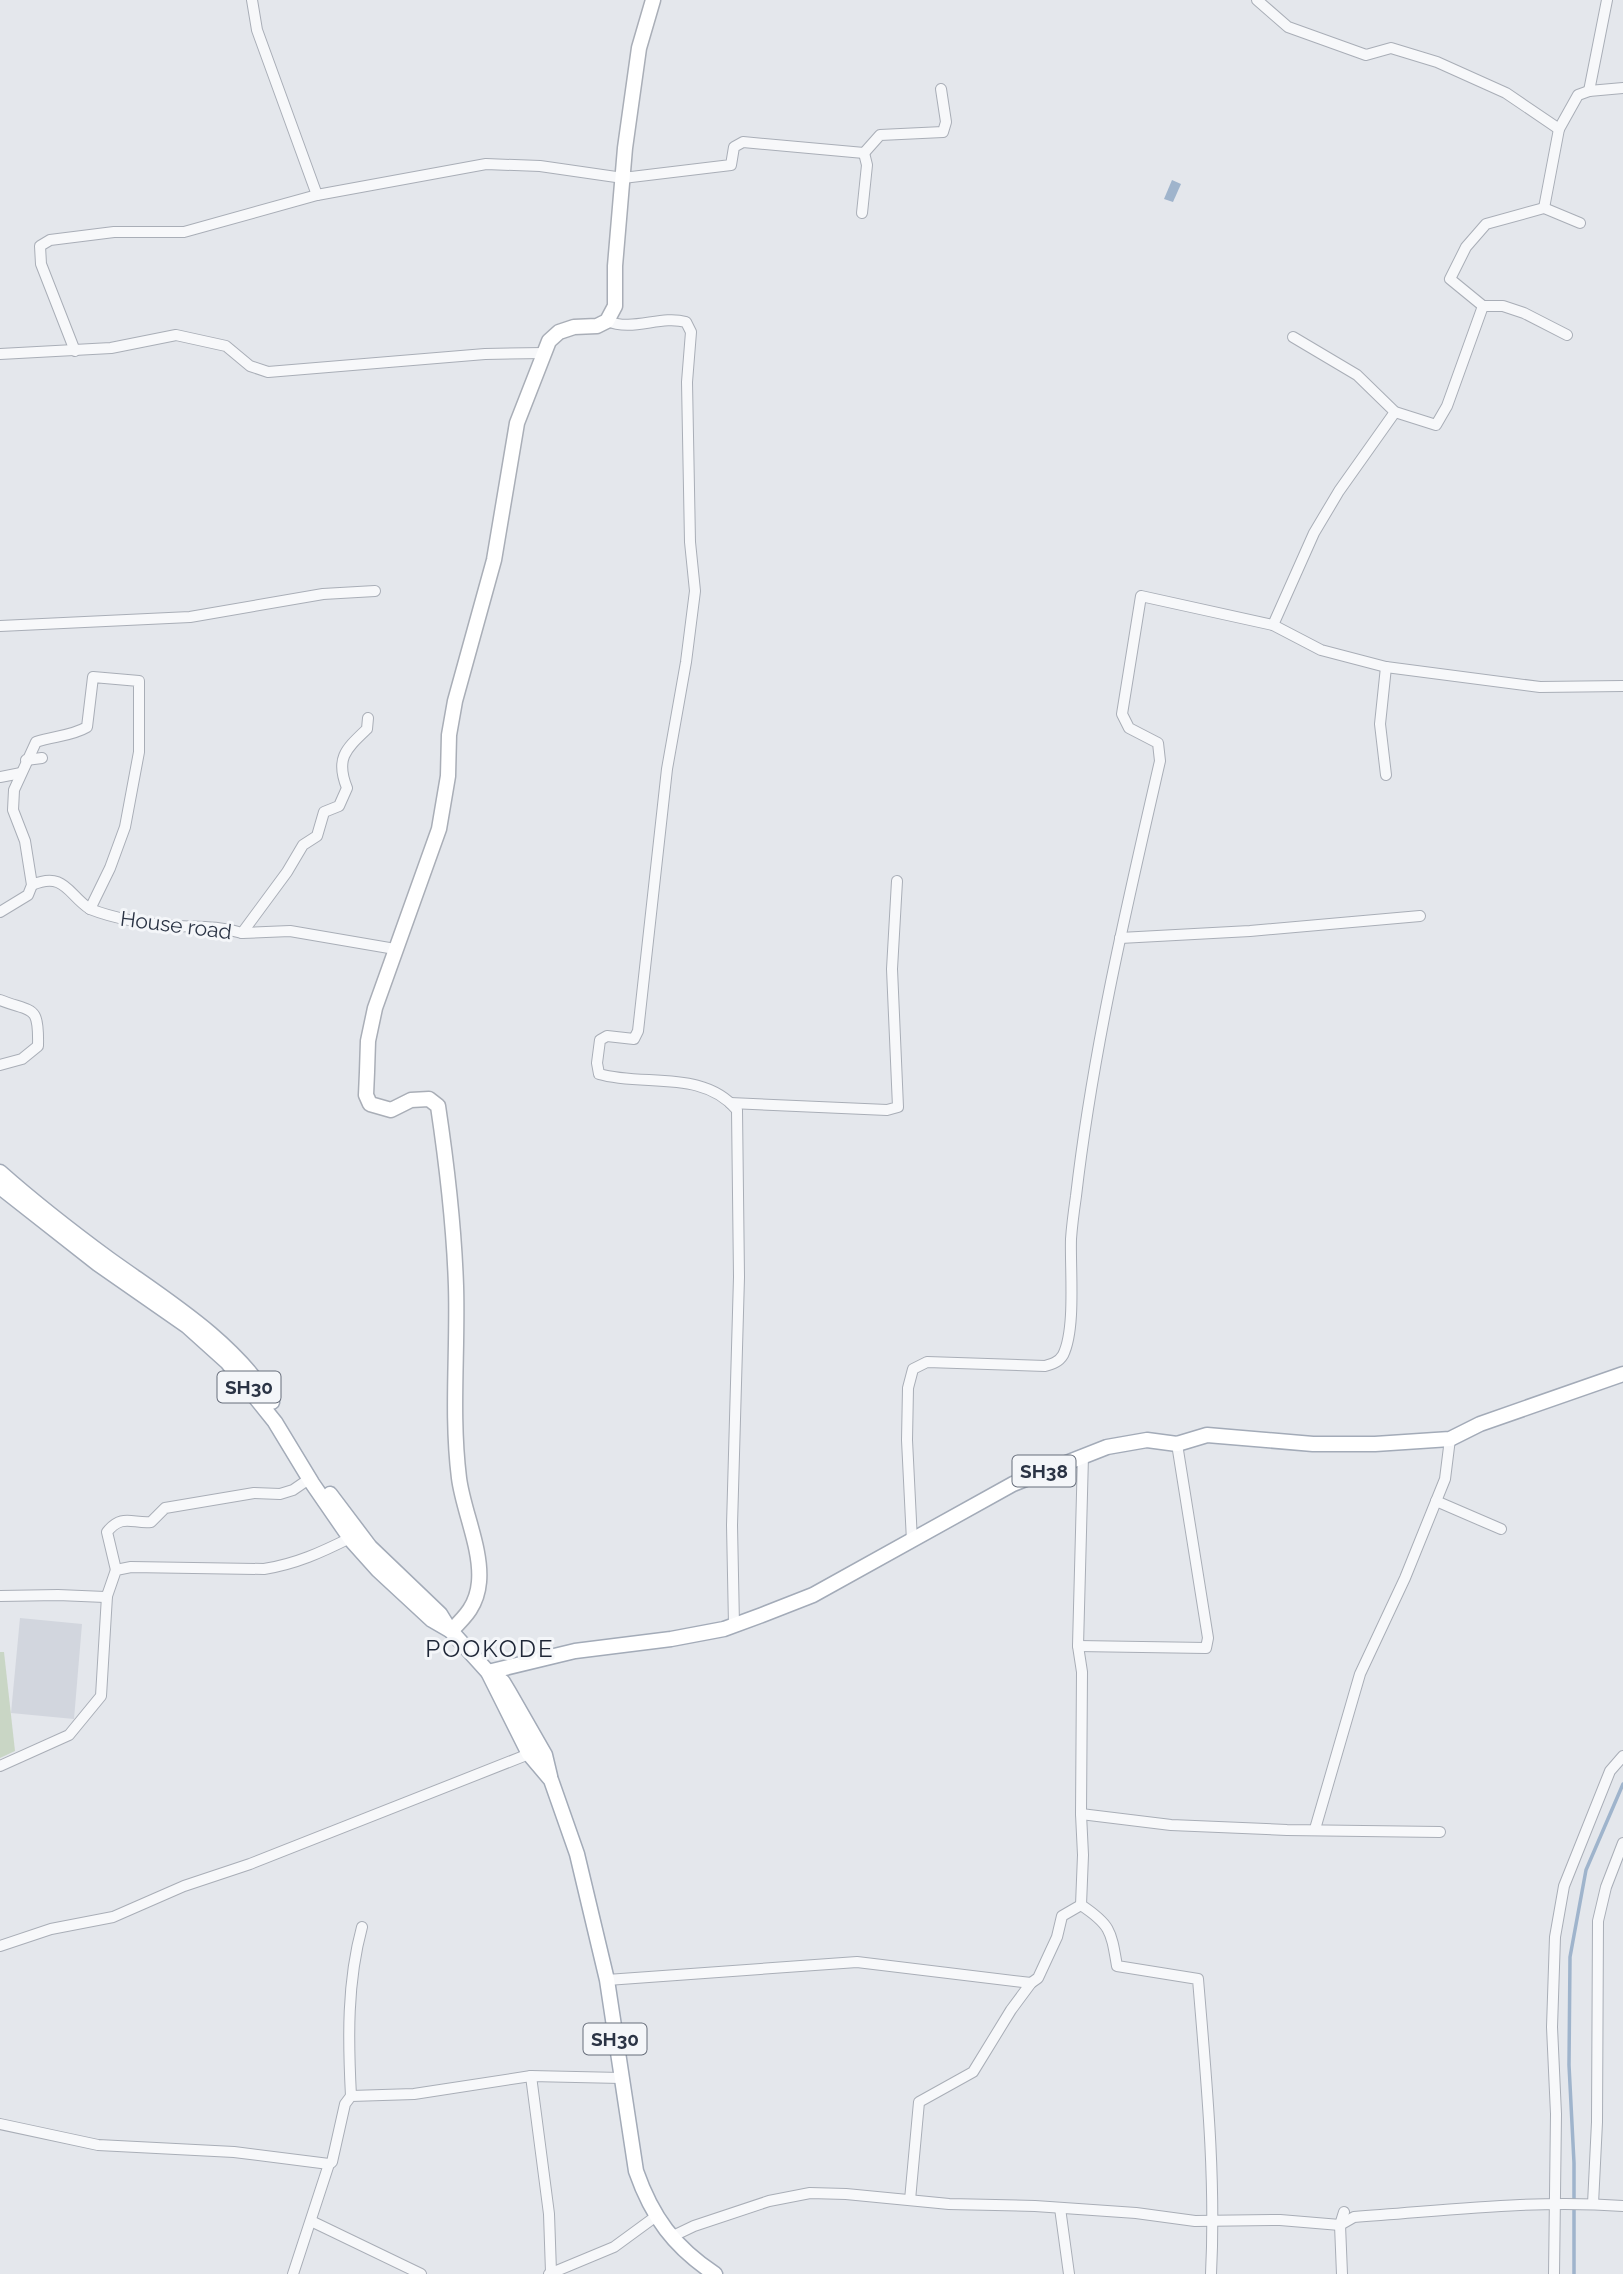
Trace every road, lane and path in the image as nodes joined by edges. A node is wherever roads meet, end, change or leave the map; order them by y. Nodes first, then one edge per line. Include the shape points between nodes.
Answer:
1 (252, 0) edge
2 (653, 0) edge
3 (1257, 0) edge
4 (1607, 0) edge
5 (941, 89) dead end
6 (1623, 89) edge
7 (1589, 91) junction
8 (1559, 129) junction
9 (864, 153) junction
10 (623, 178) junction
11 (317, 195) junction
12 (1544, 208) junction
13 (862, 213) dead end
14 (1580, 223) dead end
15 (1483, 306) junction
16 (607, 321) junction
17 (1567, 335) dead end
18 (1293, 337) dead end
19 (75, 351) junction
20 (544, 353) junction
21 (0, 354) edge
22 (1395, 412) junction
23 (375, 591) dead end
24 (1273, 625) junction
25 (0, 626) edge
26 (1386, 667) junction
27 (1623, 686) edge
28 (368, 718) dead end
29 (42, 758) dead end
30 (26, 760) junction
31 (20, 773) junction
32 (1386, 775) dead end
33 (0, 777) edge
34 (897, 881) dead end
35 (32, 886) junction
36 (90, 909) junction
37 (0, 912) edge
38 (1420, 916) dead end
39 (242, 933) junction
40 (1120, 938) junction
41 (395, 949) junction
42 (0, 1000) edge
43 (0, 1065) edge
44 (730, 1102) junction
45 (0, 1172) edge
46 (0, 1187) edge
47 (1623, 1374) edge
48 (1450, 1439) junction
49 (1177, 1444) junction
50 (1083, 1456) junction
51 (309, 1479) junction
52 (1436, 1502) junction
53 (1501, 1529) dead end
54 (350, 1538) junction
55 (912, 1541) junction
56 (116, 1570) junction
57 (0, 1596) edge
58 (107, 1596) junction
59 (734, 1625) junction
60 (451, 1631) junction
61 (1078, 1646) junction
62 (488, 1672) junction
63 (529, 1754) junction
64 (1623, 1756) edge
65 (0, 1766) edge
66 (551, 1780) junction
67 (1081, 1814) junction
68 (1315, 1829) junction
69 (1440, 1832) dead end
70 (1623, 1843) edge
71 (1081, 1905) junction
72 (362, 1927) dead end
73 (0, 1946) edge
74 (607, 1980) junction
75 (1031, 1983) junction
76 (531, 2076) junction
77 (621, 2078) junction
78 (351, 2096) junction
79 (0, 2124) edge
80 (329, 2164) junction
81 (910, 2200) junction
82 (1560, 2204) junction
83 (1592, 2204) junction
84 (1623, 2206) edge
85 (1060, 2208) junction
86 (1344, 2212) dead end
87 (655, 2217) junction
88 (311, 2221) junction
89 (1213, 2222) junction
90 (1340, 2225) junction
91 (671, 2237) junction
92 (550, 2273) edge
93 (293, 2274) edge
94 (421, 2274) edge
95 (715, 2274) edge
96 (1069, 2274) edge
97 (1211, 2274) edge
98 (1342, 2274) edge
99 (1554, 2274) edge

1 - 11 street via 257,30
2 - 10 main road via 639,48
3 - 8 street via 1288,27 1366,55 1391,48 1437,62 1506,93
4 - 7 street
5 - 9 street via 943,132 880,135
6 - 7 street
7 - 8 street via 1578,95
8 - 12 street
9 - 10 street via 743,142 734,147 730,165
9 - 13 street
10 - 11 street via 540,166 486,164
10 - 16 main road via 615,306
11 - 19 street via 184,232 114,232 50,240 40,246 41,264
12 - 14 street
12 - 15 street via 1486,224 1466,247 1450,279
15 - 17 street via 1524,313
15 - 22 street via 1436,425
16 - 20 main road via 559,332
16 - 44 street via 637,325 677,320 686,322 691,332 687,382 695,591 667,769 638,1031 634,1039 607,1036 600,1040 597,1063 599,1074 709,1088
18 - 22 street via 1357,375
19 - 20 street via 176,335 226,346 250,366 268,372
19 - 21 street
20 - 41 main road via 517,423 494,559 455,701 439,829
22 - 24 street via 1320,523
23 - 25 street via 323,594 190,617
24 - 26 street via 1321,650
24 - 40 street via 1141,596 1122,714 1129,728 1158,743 1160,761
26 - 27 street via 1540,687
26 - 32 street via 1380,724
28 - 39 street, House road via 367,729 344,751 341,773 347,788 339,806 324,812 317,836 303,845
29 - 30 street
30 - 31 street, House road
30 - 36 street, House road via 36,742 88,727 93,677 139,681 139,752 125,827
31 - 33 street
31 - 35 street, House road via 13,810 25,841
34 - 44 street via 892,969 898,1107
35 - 36 street via 50,880 65,885
35 - 37 street via 28,895
36 - 39 street, House road via 118,918 222,927
38 - 40 street
39 - 41 street via 290,931
40 - 55 street via 1084,1127 1071,1237 1069,1326 1062,1356 1045,1366 927,1362 913,1368 907,1440
41 - 60 main road via 368,1041 366,1095 370,1104 384,1109 420,1099 438,1106 451,1194 459,1477 479,1578 471,1611
42 - 43 street via 27,1007 35,1014 38,1046 22,1059
44 - 59 street via 738,1116
45 - 60 main road via 226,1346 267,1395 358,1532 440,1614
46 - 51 main road, SH30 via 97,1264 187,1326 227,1362 258,1398
47 - 48 main road, SH38
48 - 49 main road, SH38 via 1313,1444 1207,1435
48 - 52 street via 1445,1479
49 - 50 main road, SH38 via 1147,1440
49 - 61 street via 1206,1648
50 - 55 main road, SH38 via 1013,1484
50 - 61 street
51 - 54 main road, SH30
51 - 56 street via 280,1494 254,1493 180,1505 165,1508 151,1522 129,1519 119,1523 107,1532
52 - 53 street
52 - 68 street via 1360,1674
54 - 56 street via 311,1557 264,1569
54 - 60 main road, SH30 via 432,1620
55 - 59 main road, SH38 via 813,1595
56 - 58 street
57 - 58 street
58 - 65 street via 101,1696 69,1735
59 - 62 main road, SH38 via 671,1639 575,1651
60 - 62 main road, SH30
61 - 67 street via 1082,1672
62 - 63 main road, SH30
62 - 66 main road via 503,1682 523,1716 545,1755
63 - 66 main road, SH30
63 - 73 street via 113,1917 51,1929
64 - 82 street via 1611,1771 1564,1886 1555,1937 1552,2027
66 - 74 main road, SH30 via 577,1854
67 - 68 street via 1171,1825
67 - 71 street
68 - 69 street
70 - 83 street via 1598,1921
71 - 75 street via 1062,1916 1044,1968
71 - 89 street via 1101,1918 1111,1934 1117,1966 1198,1979
72 - 78 street via 349,1999
74 - 75 street via 857,1962
74 - 77 main road, SH30
75 - 81 street via 973,2072 919,2102
76 - 77 street
76 - 78 street via 414,2094
76 - 92 street via 549,2214
77 - 87 main road, SH30 via 636,2171
78 - 80 street
79 - 80 street via 98,2145 234,2152
80 - 88 street
81 - 85 street
81 - 91 street via 846,2194 789,2196
82 - 83 street
82 - 90 street via 1353,2217
82 - 99 street
83 - 84 street
85 - 89 street
85 - 96 street
86 - 90 street
87 - 91 main road, SH30
87 - 92 street via 614,2247
88 - 93 street
88 - 94 street
89 - 90 street via 1279,2220
89 - 97 street
90 - 98 street
91 - 95 main road, SH30

